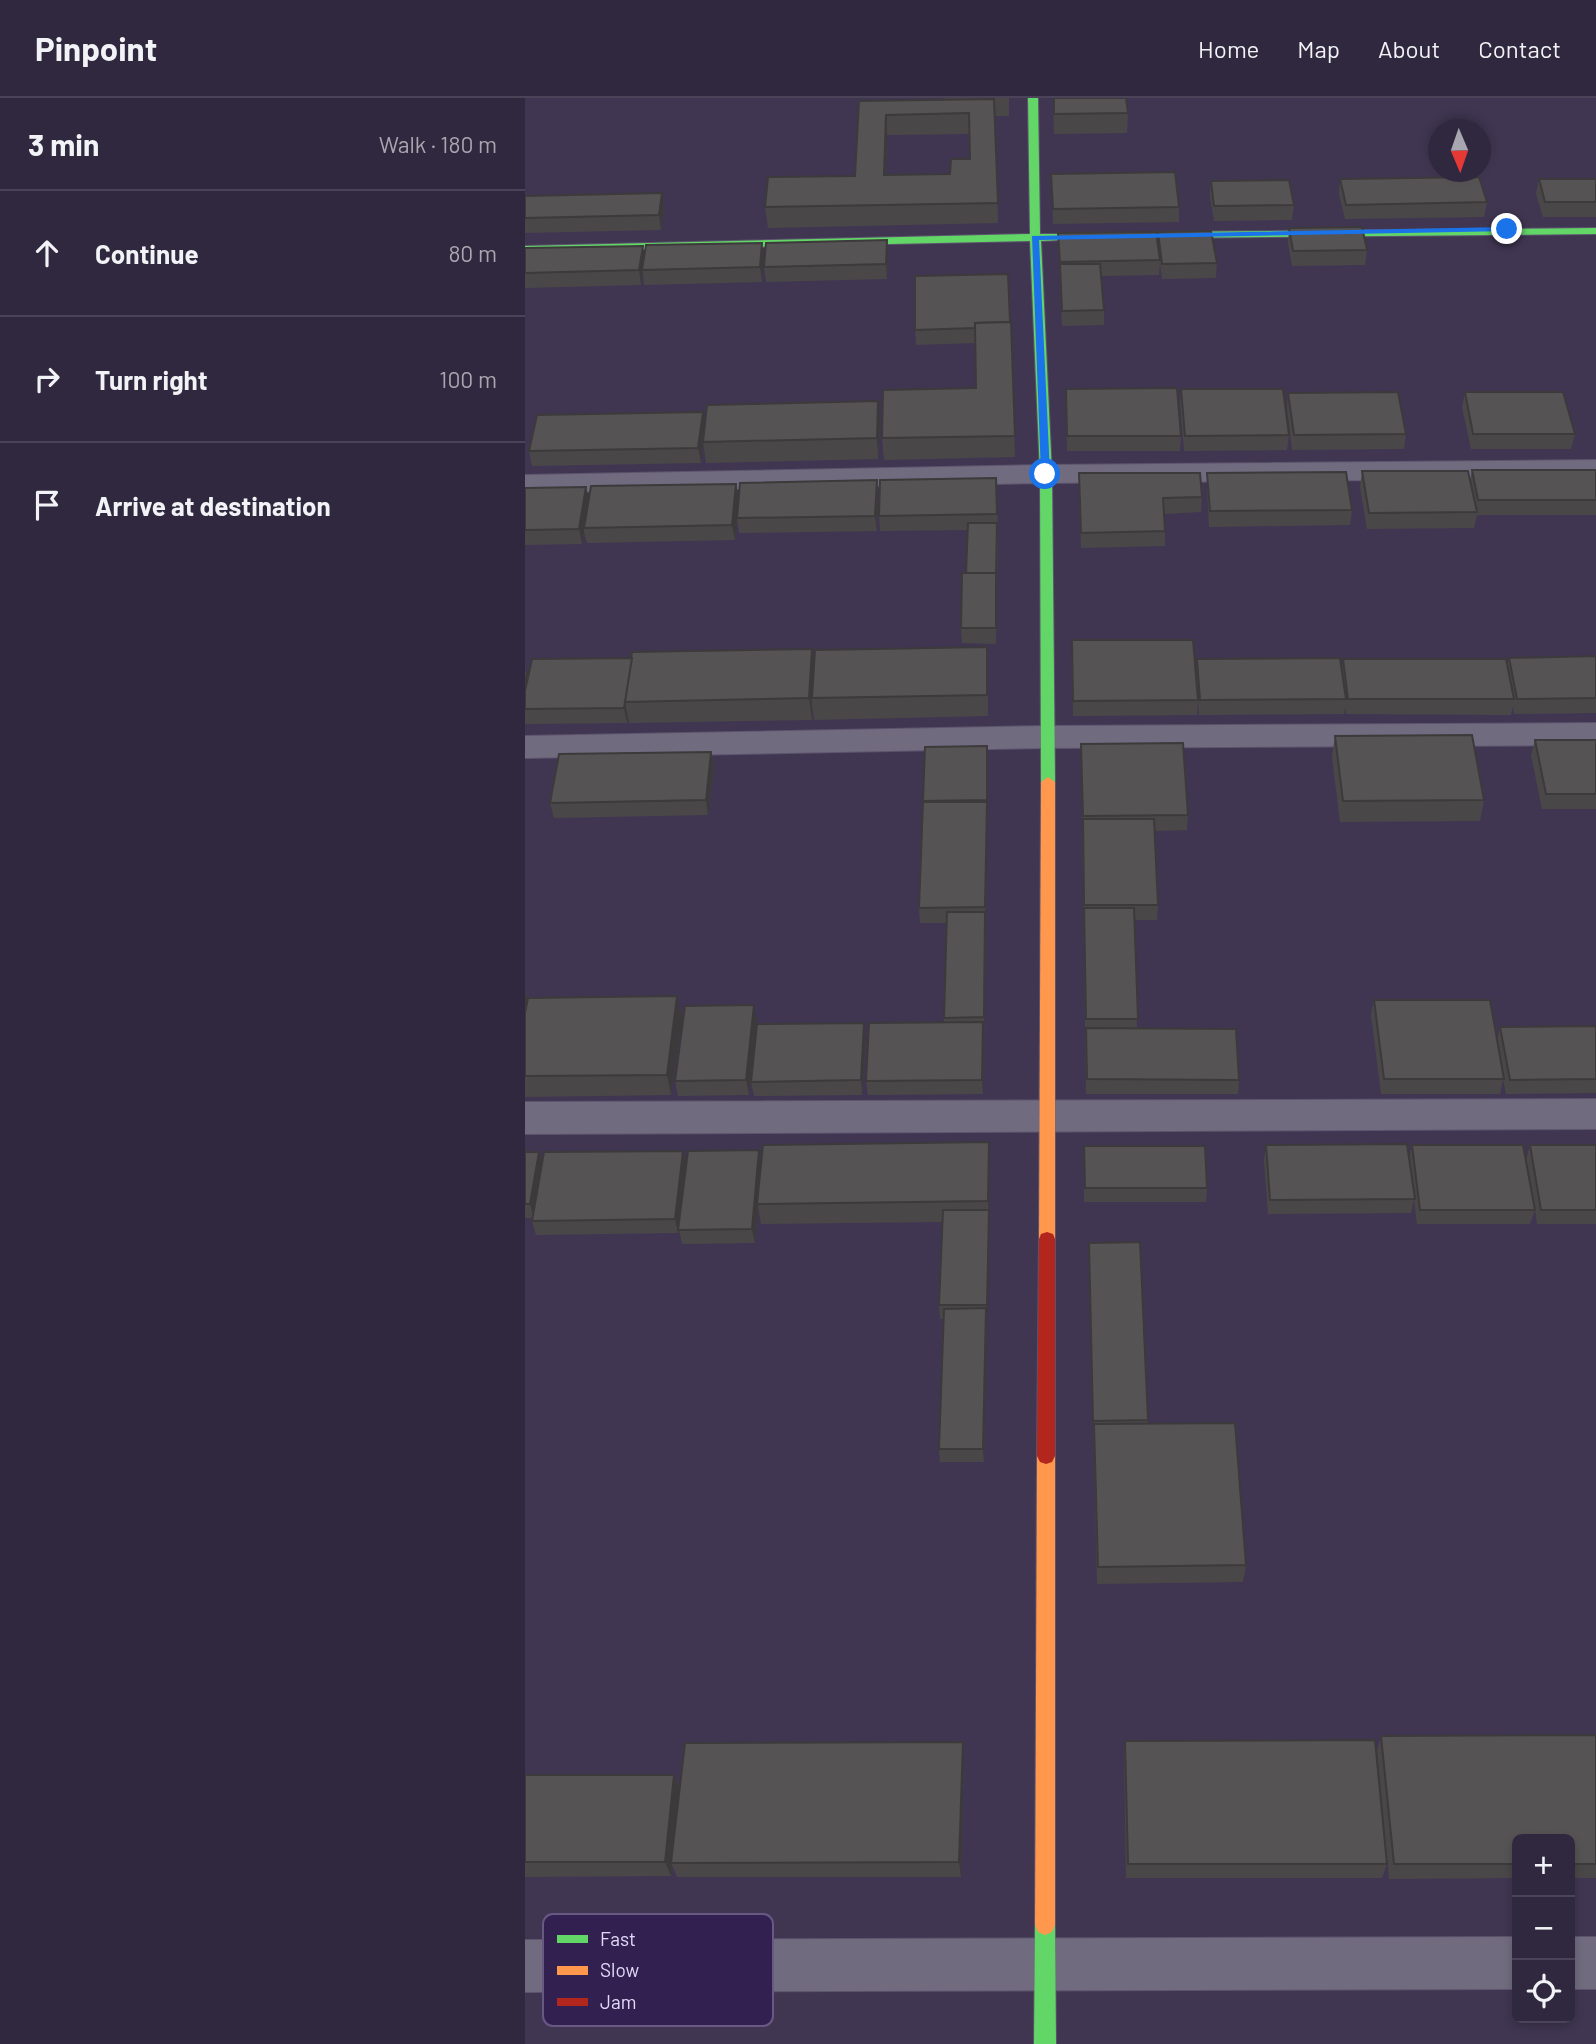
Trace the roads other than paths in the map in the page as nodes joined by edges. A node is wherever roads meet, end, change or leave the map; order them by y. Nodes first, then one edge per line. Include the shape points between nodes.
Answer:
1 (1033, 98) edge
2 (1596, 231) edge
3 (1146, 236) edge
4 (1035, 237) junction
5 (1077, 237) edge
6 (525, 249) edge
7 (1596, 469) edge
8 (1045, 474) junction
9 (525, 484) edge
10 (1596, 734) edge
11 (1048, 737) junction
12 (525, 747) edge
13 (1047, 1114) junction
14 (1596, 1114) edge
15 (525, 1118) edge
16 (1512, 1963) edge
17 (1575, 1963) edge
18 (1596, 1963) edge
19 (1046, 1965) junction
20 (525, 1966) edge
21 (543, 1966) edge
22 (773, 1966) edge
23 (1045, 2044) edge

1 - 4 street
2 - 3 street
4 - 5 street
4 - 6 street
4 - 8 street
7 - 8 street
8 - 9 street
8 - 11 street
10 - 11 street
11 - 12 street
11 - 13 street
13 - 14 street
13 - 15 street
13 - 19 street
16 - 19 street
17 - 18 street
19 - 22 street
19 - 23 street
20 - 21 street

